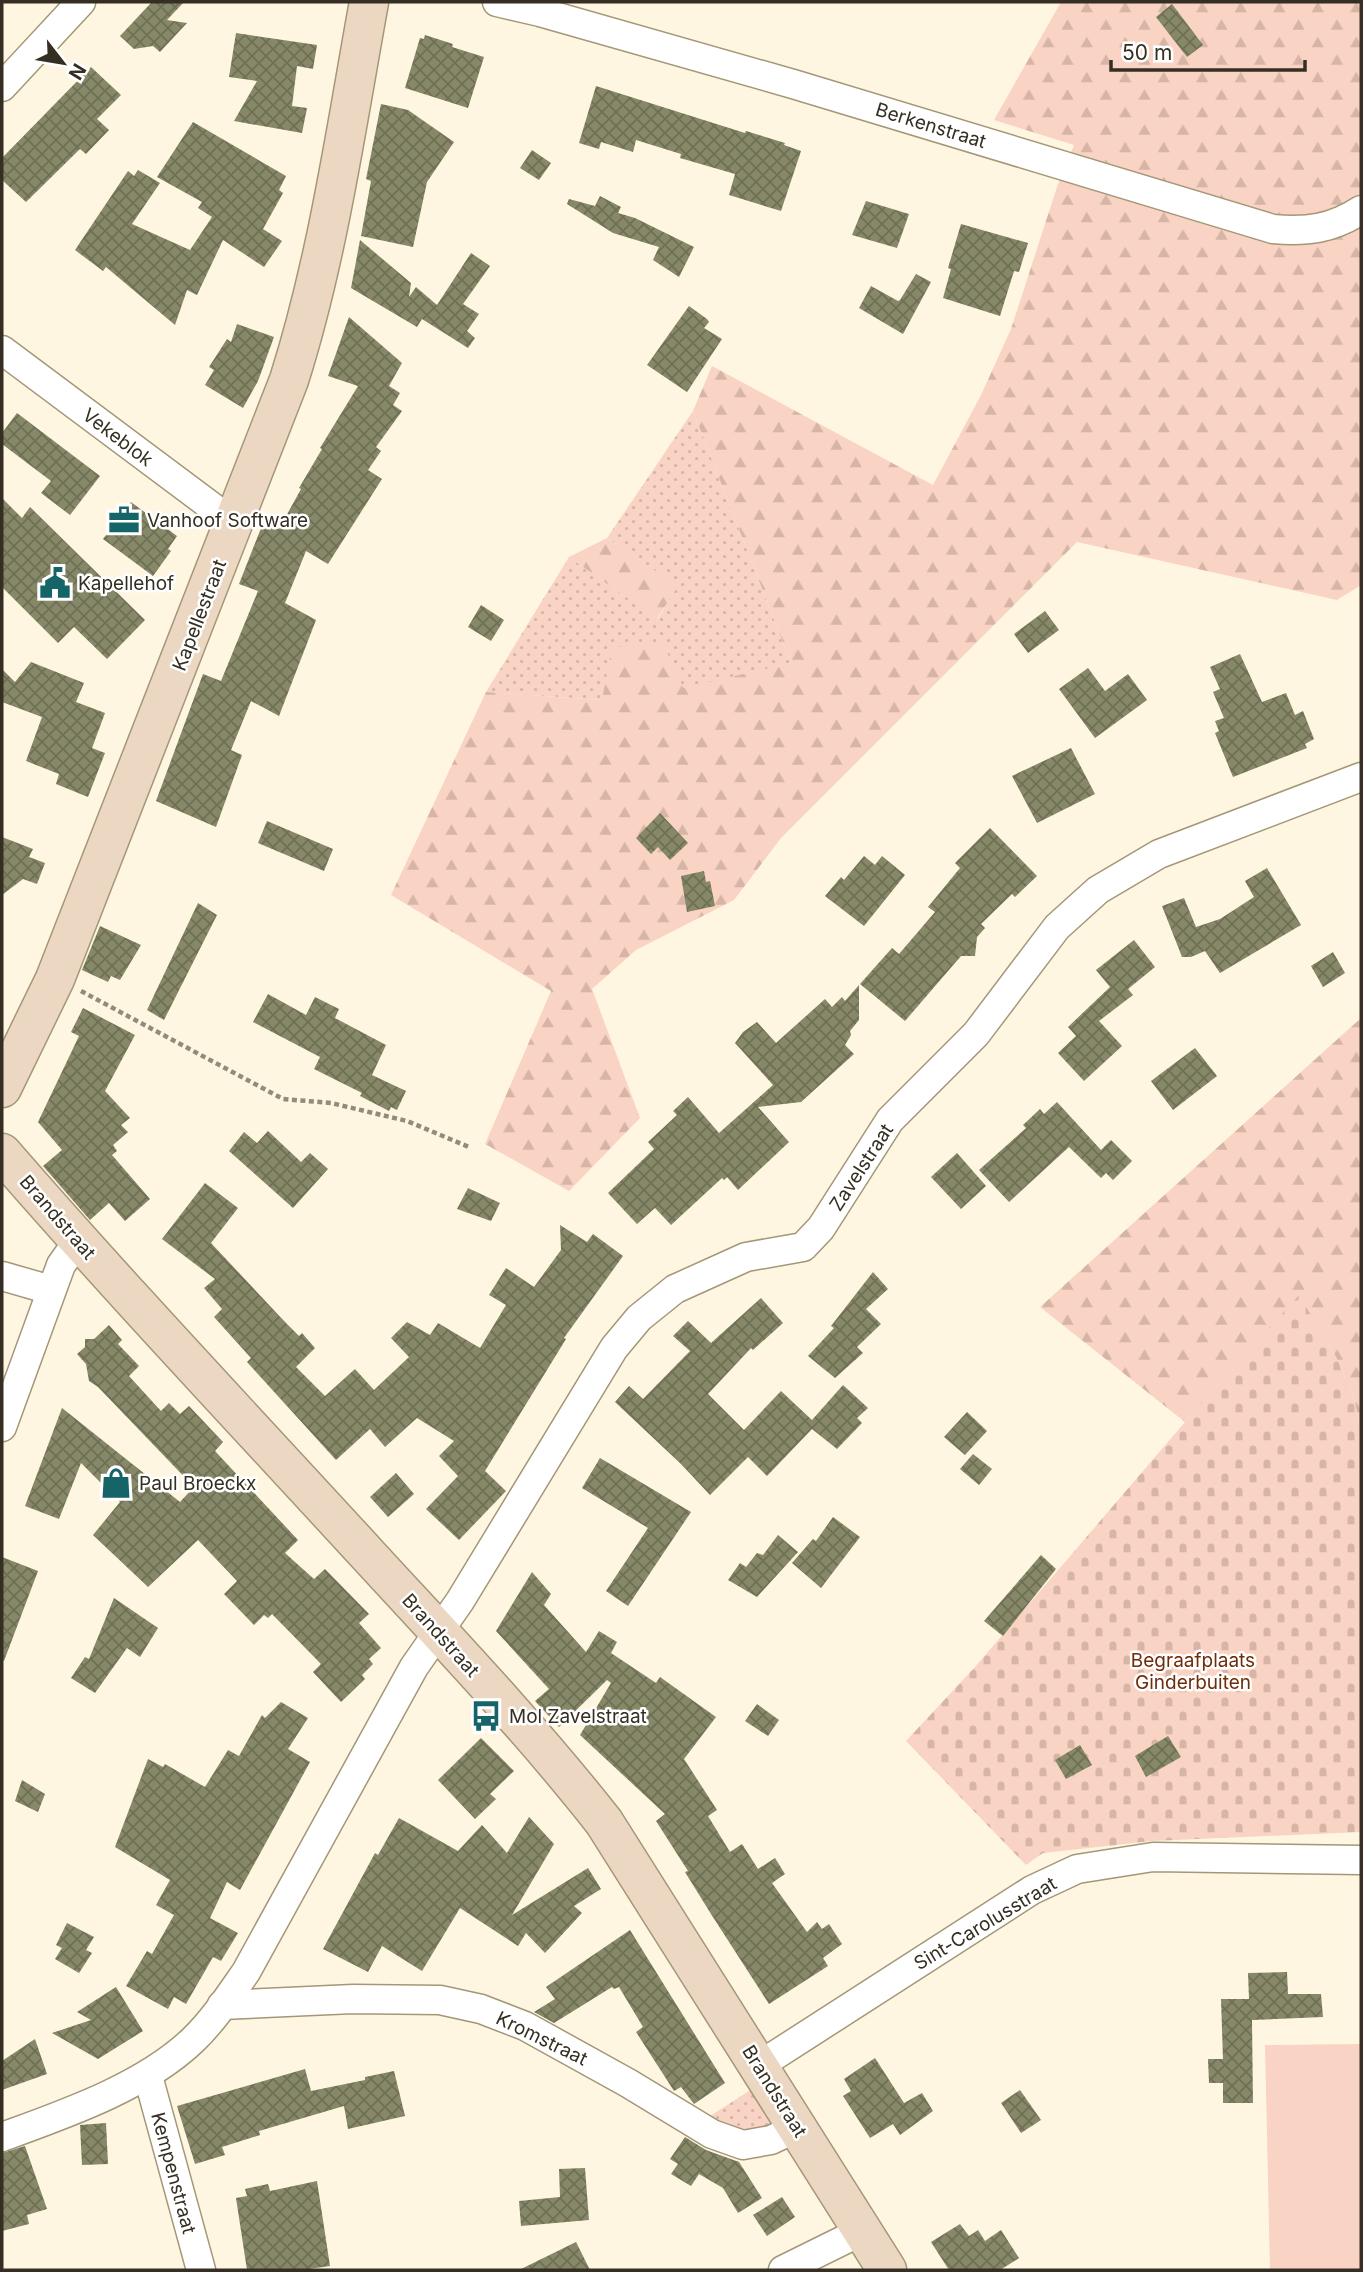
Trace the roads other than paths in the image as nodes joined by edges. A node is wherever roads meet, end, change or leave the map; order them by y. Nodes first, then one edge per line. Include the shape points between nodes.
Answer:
1 (81, 2) edge
2 (369, 2) edge
3 (498, 2) edge
4 (2, 87) edge
5 (1361, 210) edge
6 (2, 350) edge
7 (235, 524) junction
8 (1361, 777) edge
9 (2, 1088) edge
10 (2, 1153) edge
11 (78, 1241) junction
12 (2, 1276) edge
13 (51, 1290) junction
14 (2, 1427) edge
15 (439, 1631) junction
16 (1361, 1860) edge
17 (222, 2005) junction
18 (760, 2065) junction
19 (148, 2076) junction
20 (798, 2127) junction
21 (2, 2137) edge
22 (862, 2231) junction
23 (201, 2270) edge
24 (783, 2270) edge
25 (887, 2270) edge

1 - 4 street
2 - 7 street, Kapellestraat via 307,323
3 - 5 street, Berkenstraat via 793,83 1273,229 1305,232 1344,221
6 - 7 street, Vekeblok
7 - 9 street, Kapellestraat via 55,979
8 - 15 street, Zavelstraat via 1159,854 1098,890 1075,910 976,1034 890,1120 821,1228 803,1247 746,1256 675,1289 639,1318 614,1348
10 - 11 street, Brandstraat
11 - 13 street
11 - 15 street, Brandstraat
12 - 13 street
13 - 14 street
15 - 17 street via 414,1667 246,1972
15 - 18 street, Brandstraat via 604,1822
16 - 18 street, Sint-Carolusstraat via 1153,1857 1077,1869 1032,1891
17 - 19 street via 195,2039
17 - 20 street, Kromstraat via 440,2000 525,2026 704,2129 743,2145 771,2140
18 - 20 street, Brandstraat
19 - 21 street
19 - 23 street, Kempenstraat
20 - 22 street, Brandstraat
22 - 24 street
22 - 25 street, Brandstraat

